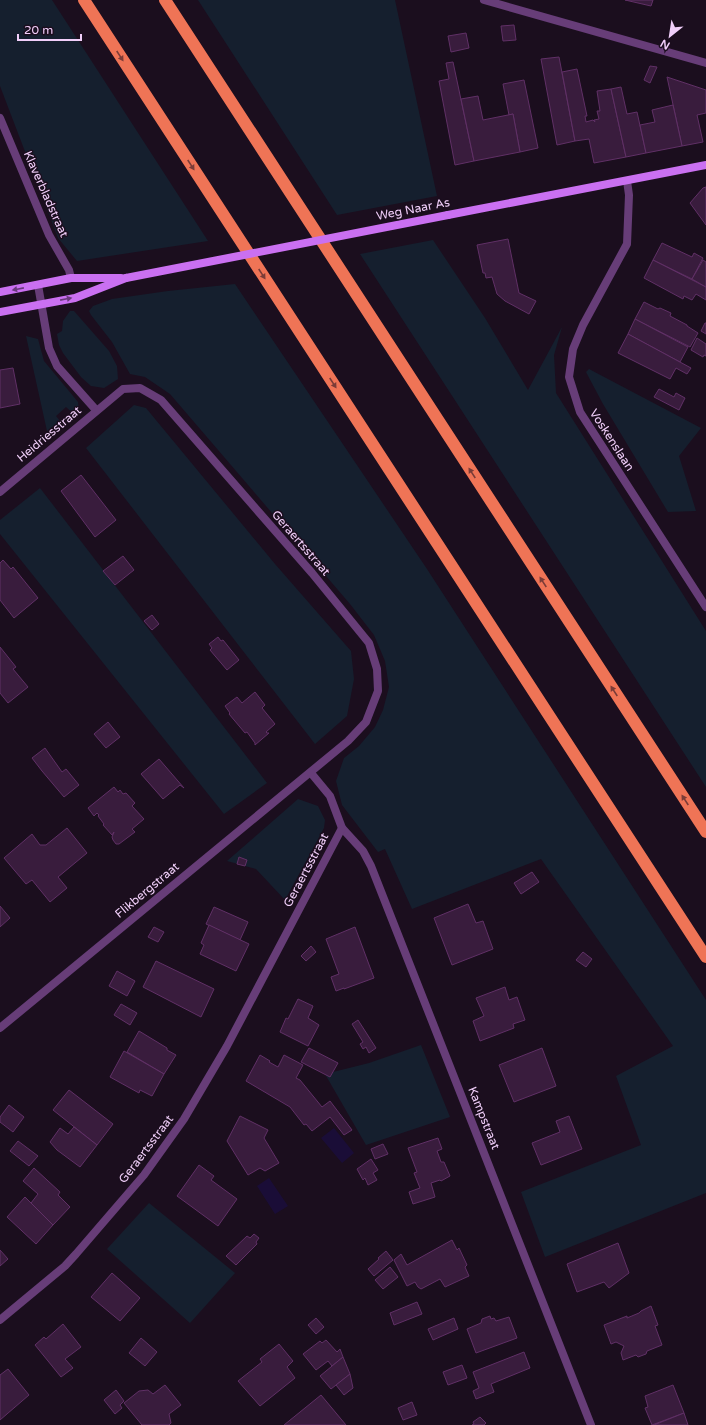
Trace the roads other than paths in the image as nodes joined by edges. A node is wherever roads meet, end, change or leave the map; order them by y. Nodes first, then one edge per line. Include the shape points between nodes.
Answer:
1 (84, 0) edge
2 (165, 0) edge
3 (484, 0) edge
4 (706, 63) edge
5 (0, 118) edge
6 (706, 165) edge
7 (627, 181) junction
8 (71, 278) junction
9 (126, 278) junction
10 (38, 285) junction
11 (0, 292) edge
12 (42, 304) junction
13 (0, 312) edge
14 (96, 410) junction
15 (0, 492) edge
16 (706, 607) edge
17 (311, 773) junction
18 (342, 828) junction
19 (706, 832) edge
20 (706, 957) edge
21 (0, 1028) edge
22 (0, 1320) edge
23 (591, 1425) edge

1 -> 20 highway
19 -> 2 highway
3 - 4 street
5 - 8 street, Klaverbladstraat via 49,235
6 - 7 main road, Weg Naar As
7 - 9 main road, Weg Naar As, bridge
7 - 16 street, Voskenslaan via 627,244 583,324 573,349 569,377 580,412
8 - 9 main road, Weg Naar As
8 - 10 main road, Weg Naar As
12 -> 9 main road, Weg Naar As via 75,298
10 -> 11 main road, Weg Naar As
10 - 12 street
12 - 13 main road, Weg Naar As
12 - 14 street via 49,348 56,366
14 - 15 street, Heidriesstraat
14 - 17 street, Geraertsstraat via 123,389 140,388 162,400 312,573 369,643 377,669 378,691 366,722 348,742
17 - 18 street, Geraertsstraat via 330,796
17 - 21 street, Flikbergstraat
18 - 22 street, Geraertsstraat via 227,1046 184,1118 144,1175 76,1254
18 - 23 street, Kampstraat via 363,851 371,866

